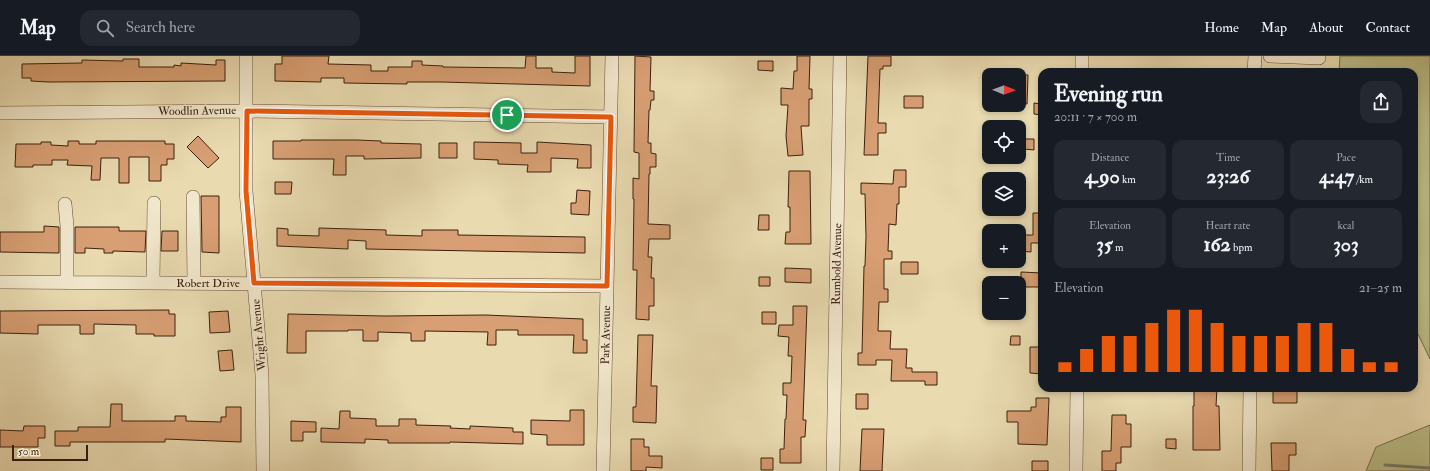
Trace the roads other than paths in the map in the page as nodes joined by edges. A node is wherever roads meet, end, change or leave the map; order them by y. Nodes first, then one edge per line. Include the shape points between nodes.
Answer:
1 (246, 56) edge
2 (612, 56) edge
3 (840, 56) edge
4 (1082, 56) edge
5 (1255, 56) edge
6 (1270, 56) edge
7 (1319, 58) dead end
8 (1082, 68) edge
9 (1254, 68) edge
10 (247, 111) junction
11 (0, 113) edge
12 (611, 117) junction
13 (193, 197) dead end
14 (154, 203) dead end
15 (65, 204) dead end
16 (0, 282) edge
17 (67, 283) junction
18 (153, 283) junction
19 (194, 283) junction
20 (254, 283) junction
21 (607, 286) junction
22 (1077, 392) edge
23 (1250, 392) edge
24 (263, 471) edge
25 (603, 471) edge
26 (833, 471) edge
27 (1076, 471) edge
28 (1249, 471) edge

1 - 10 street, Wright Avenue
2 - 12 street, Park Avenue
3 - 26 street, Rumbold Avenue
4 - 8 street
5 - 9 street
6 - 7 street
10 - 11 street, Woodlin Avenue
10 - 12 street, Woodlin Avenue
10 - 20 street, Wright Avenue via 246,191
12 - 21 street, Park Avenue
13 - 19 street
14 - 18 street
15 - 17 street
16 - 17 street, Robert Drive
17 - 18 street, Robert Drive
18 - 19 street, Robert Drive
19 - 20 street, Robert Drive
20 - 21 street, Robert Drive
20 - 24 street, Wright Avenue via 262,375
21 - 25 street, Park Avenue
22 - 27 street
23 - 28 street

